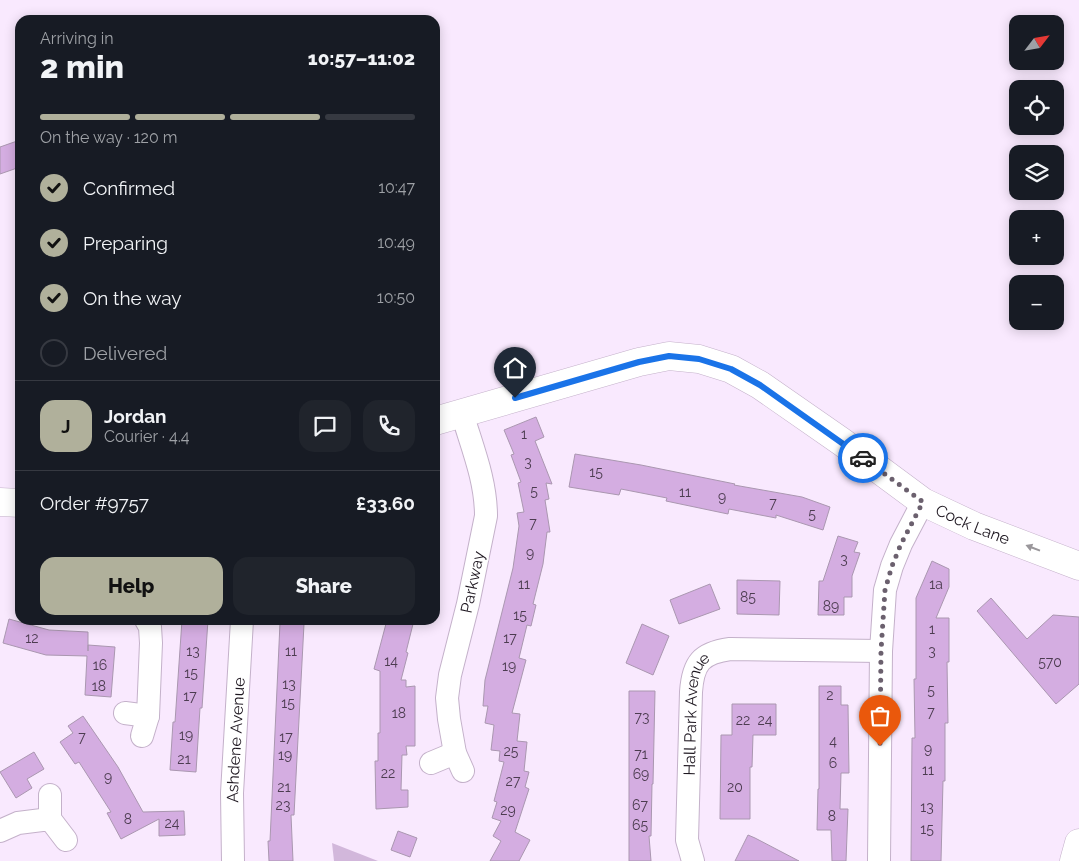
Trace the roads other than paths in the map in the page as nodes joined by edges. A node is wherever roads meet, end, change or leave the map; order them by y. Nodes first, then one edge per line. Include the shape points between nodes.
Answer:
1 (462, 413) junction
2 (440, 420) edge
3 (0, 502) edge
4 (923, 502) junction
5 (15, 503) edge
6 (1079, 566) edge
7 (149, 625) edge
8 (242, 625) edge
9 (881, 651) junction
10 (125, 713) dead end
11 (431, 763) dead end
12 (50, 795) dead end
13 (50, 819) junction
14 (0, 831) edge
15 (66, 840) dead end
16 (1079, 843) edge
17 (233, 861) edge
18 (693, 861) edge
19 (879, 861) edge
20 (1074, 861) edge

1 - 2 main road, Cock Lane
1 - 4 main road, Cock Lane via 639,362 669,356 699,359 731,369 760,385
1 - 11 street, Parkway via 483,484 486,516 447,698 459,762
3 - 5 main road
6 -> 4 main road, Cock Lane via 974,526
4 - 9 street via 901,544 885,590
7 - 10 street via 151,643 145,726
8 - 17 street, Ashdene Avenue via 232,793
9 - 18 street, Hall Park Avenue via 730,649 710,653 703,658 692,678 690,692 687,840
9 - 19 street
12 - 13 street
13 - 14 street via 18,823
13 - 15 street
16 - 20 main road

